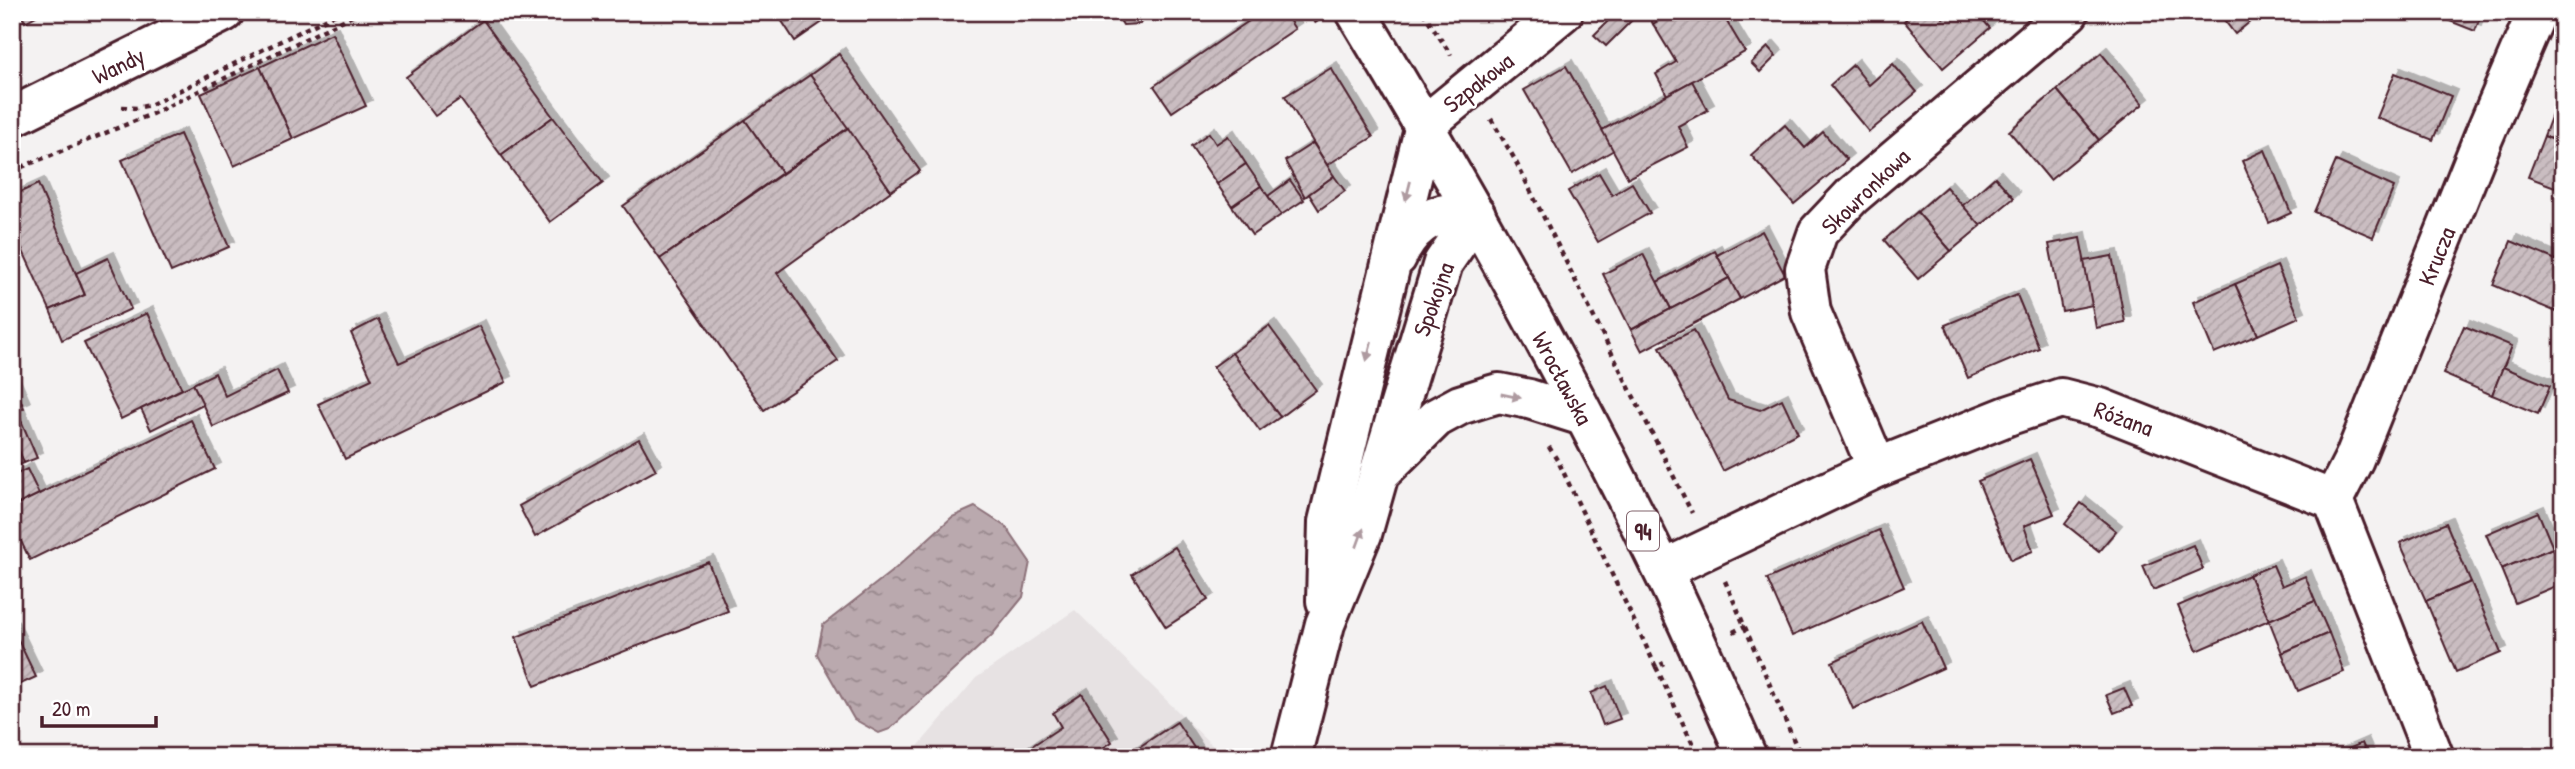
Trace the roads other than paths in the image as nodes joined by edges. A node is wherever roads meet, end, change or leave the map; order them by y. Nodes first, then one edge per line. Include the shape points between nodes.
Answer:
1 (224, 12) edge
2 (1356, 12) edge
3 (1563, 12) edge
4 (2070, 12) edge
5 (2537, 12) edge
6 (12, 117) edge
7 (1425, 125) junction
8 (1476, 215) junction
9 (1385, 284) junction
10 (1583, 416) junction
11 (1877, 468) junction
12 (1379, 474) junction
13 (2333, 500) junction
14 (1662, 570) junction
15 (1325, 624) junction
16 (1292, 757) edge
17 (1747, 757) edge
18 (2434, 757) edge

1 - 6 street, Wandy
2 - 7 street, Wrocławska / 94
3 - 7 street, Szpakowa
4 - 11 street, Skowronkowa via 1852,196 1818,232 1805,269 1811,312
5 - 13 street, Krucza via 2354,459
7 - 8 street, Wrocławska / 94
7 -> 9 street, Spokojna
8 - 9 street, Spokojna via 1457,211 1422,223 1399,251
8 - 10 street, Wrocławska / 94
8 - 12 street, Spokojna via 1443,263
9 -> 15 street, Spokojna via 1328,522
12 -> 10 street, Spokojna via 1436,418 1499,393
10 - 14 street, Wrocławska / 94
11 - 13 street, Różana via 2061,398 2100,408
11 - 14 street, Różana
15 -> 12 street, Spokojna via 1362,534
13 - 18 street
14 - 17 street, Wrocławska / 94
15 - 16 street, Spokojna

